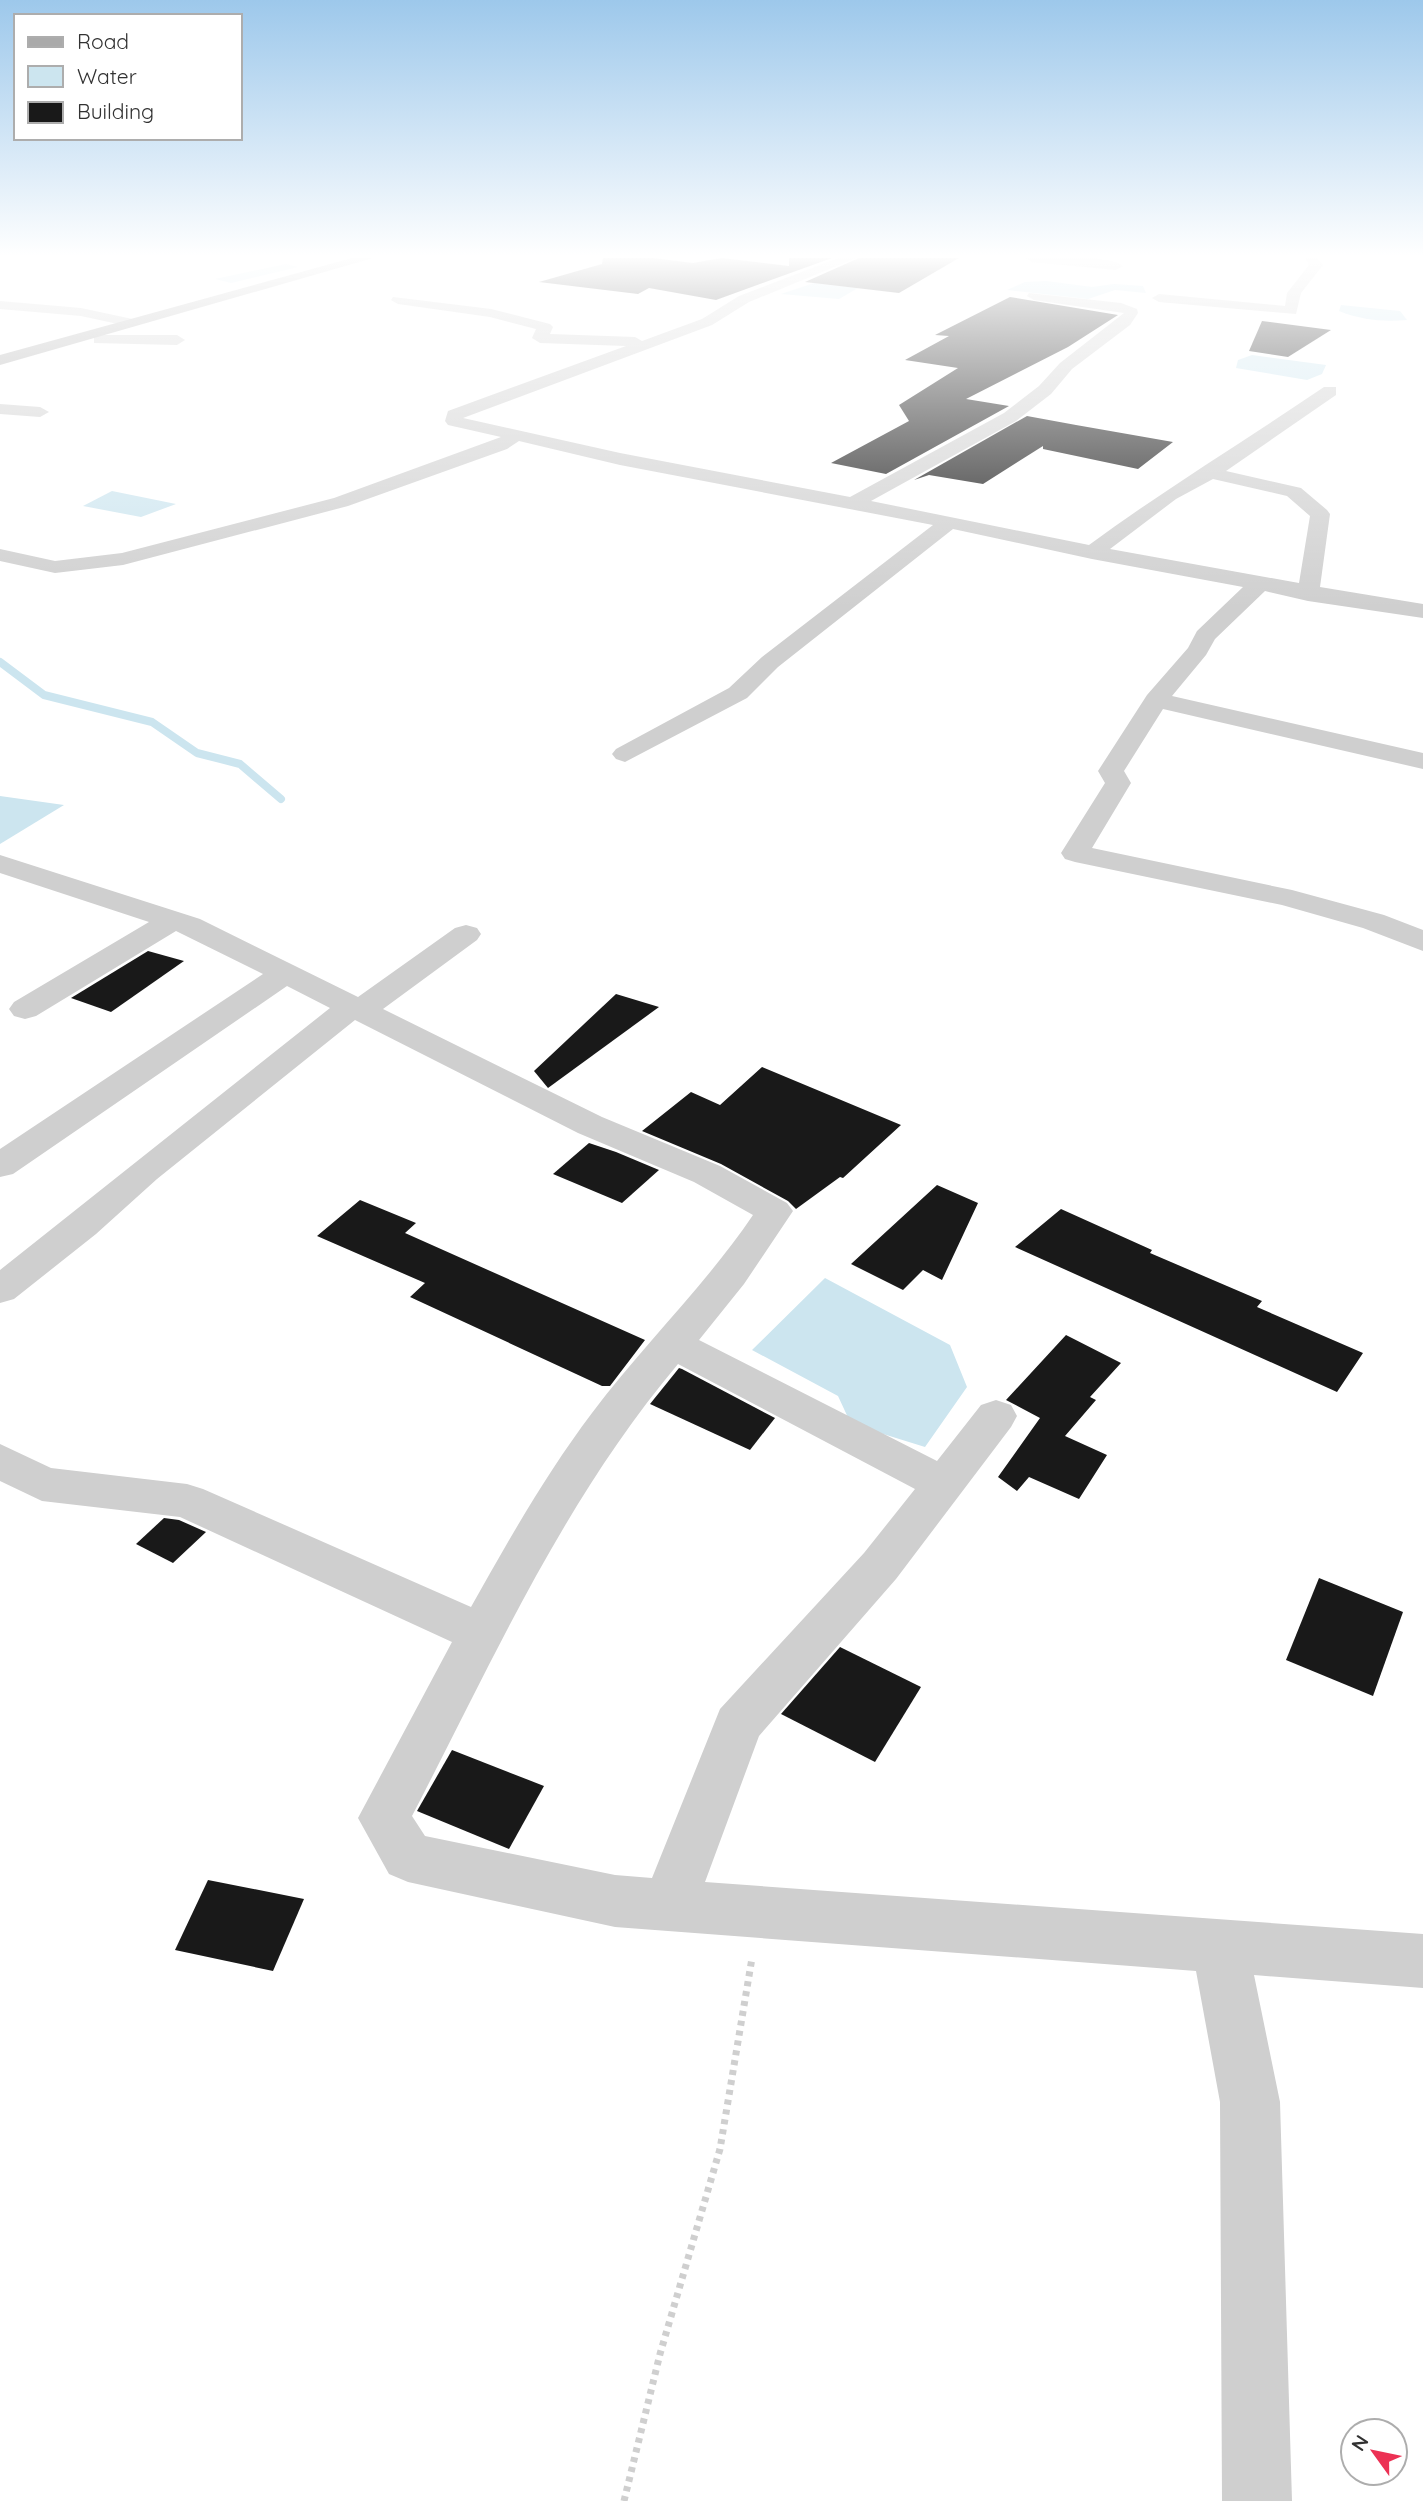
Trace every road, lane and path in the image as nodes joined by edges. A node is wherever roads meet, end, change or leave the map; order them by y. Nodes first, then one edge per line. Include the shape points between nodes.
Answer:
1 (564, 375) edge
2 (1058, 375) edge
3 (1330, 391) dead end
4 (0, 409) edge
5 (40, 412) dead end
6 (516, 435) junction
7 (1210, 473) junction
8 (852, 504) junction
9 (949, 522) junction
10 (1092, 553) junction
11 (0, 555) edge
12 (1257, 586) junction
13 (1308, 594) junction
14 (1423, 611) edge
15 (1156, 700) junction
16 (625, 754) dead end
17 (1423, 761) edge
18 (0, 864) edge
19 (173, 920) junction
20 (466, 934) dead end
21 (1423, 942) edge
22 (286, 973) junction
23 (25, 1009) dead end
24 (356, 1009) junction
25 (0, 1166) edge
26 (0, 1290) edge
27 (673, 1344) junction
28 (996, 1416) dead end
29 (0, 1460) edge
30 (944, 1484) junction
31 (483, 1634) junction
32 (668, 1906) junction
33 (760, 1912) junction
34 (1220, 1946) junction
35 (1423, 1961) edge
36 (624, 2501) edge
37 (1256, 2501) edge

1 - 6 street via 454,415 454,421
2 - 8 street via 1010,417
3 - 7 street
4 - 5 street
6 - 8 street
6 - 11 street via 500,445 341,502 123,559 55,567
7 - 10 street via 1169,495
7 - 13 street via 1294,492 1320,514
8 - 9 street
9 - 10 street
9 - 16 street via 770,662 738,693
10 - 12 street
12 - 13 street
12 - 15 street via 1205,636
13 - 14 street
15 - 17 street
15 - 21 street via 1111,771 1118,783 1075,853 1308,903 1397,927
18 - 19 street
19 - 22 street
19 - 23 street
20 - 24 street
22 - 24 street
22 - 25 street
24 - 26 street via 144,1171
24 - 27 street via 590,1125 738,1189 774,1211 750,1250
27 - 30 street
27 - 31 street via 586,1453
28 - 30 street
29 - 31 street via 42,1484 187,1501
30 - 32 street via 880,1566 738,1724
31 - 32 street via 384,1818 408,1857 615,1902
32 - 33 street
33 - 34 street
33 - 36 path via 720,2149 660,2354
34 - 35 street
34 - 37 street via 1250,2102

